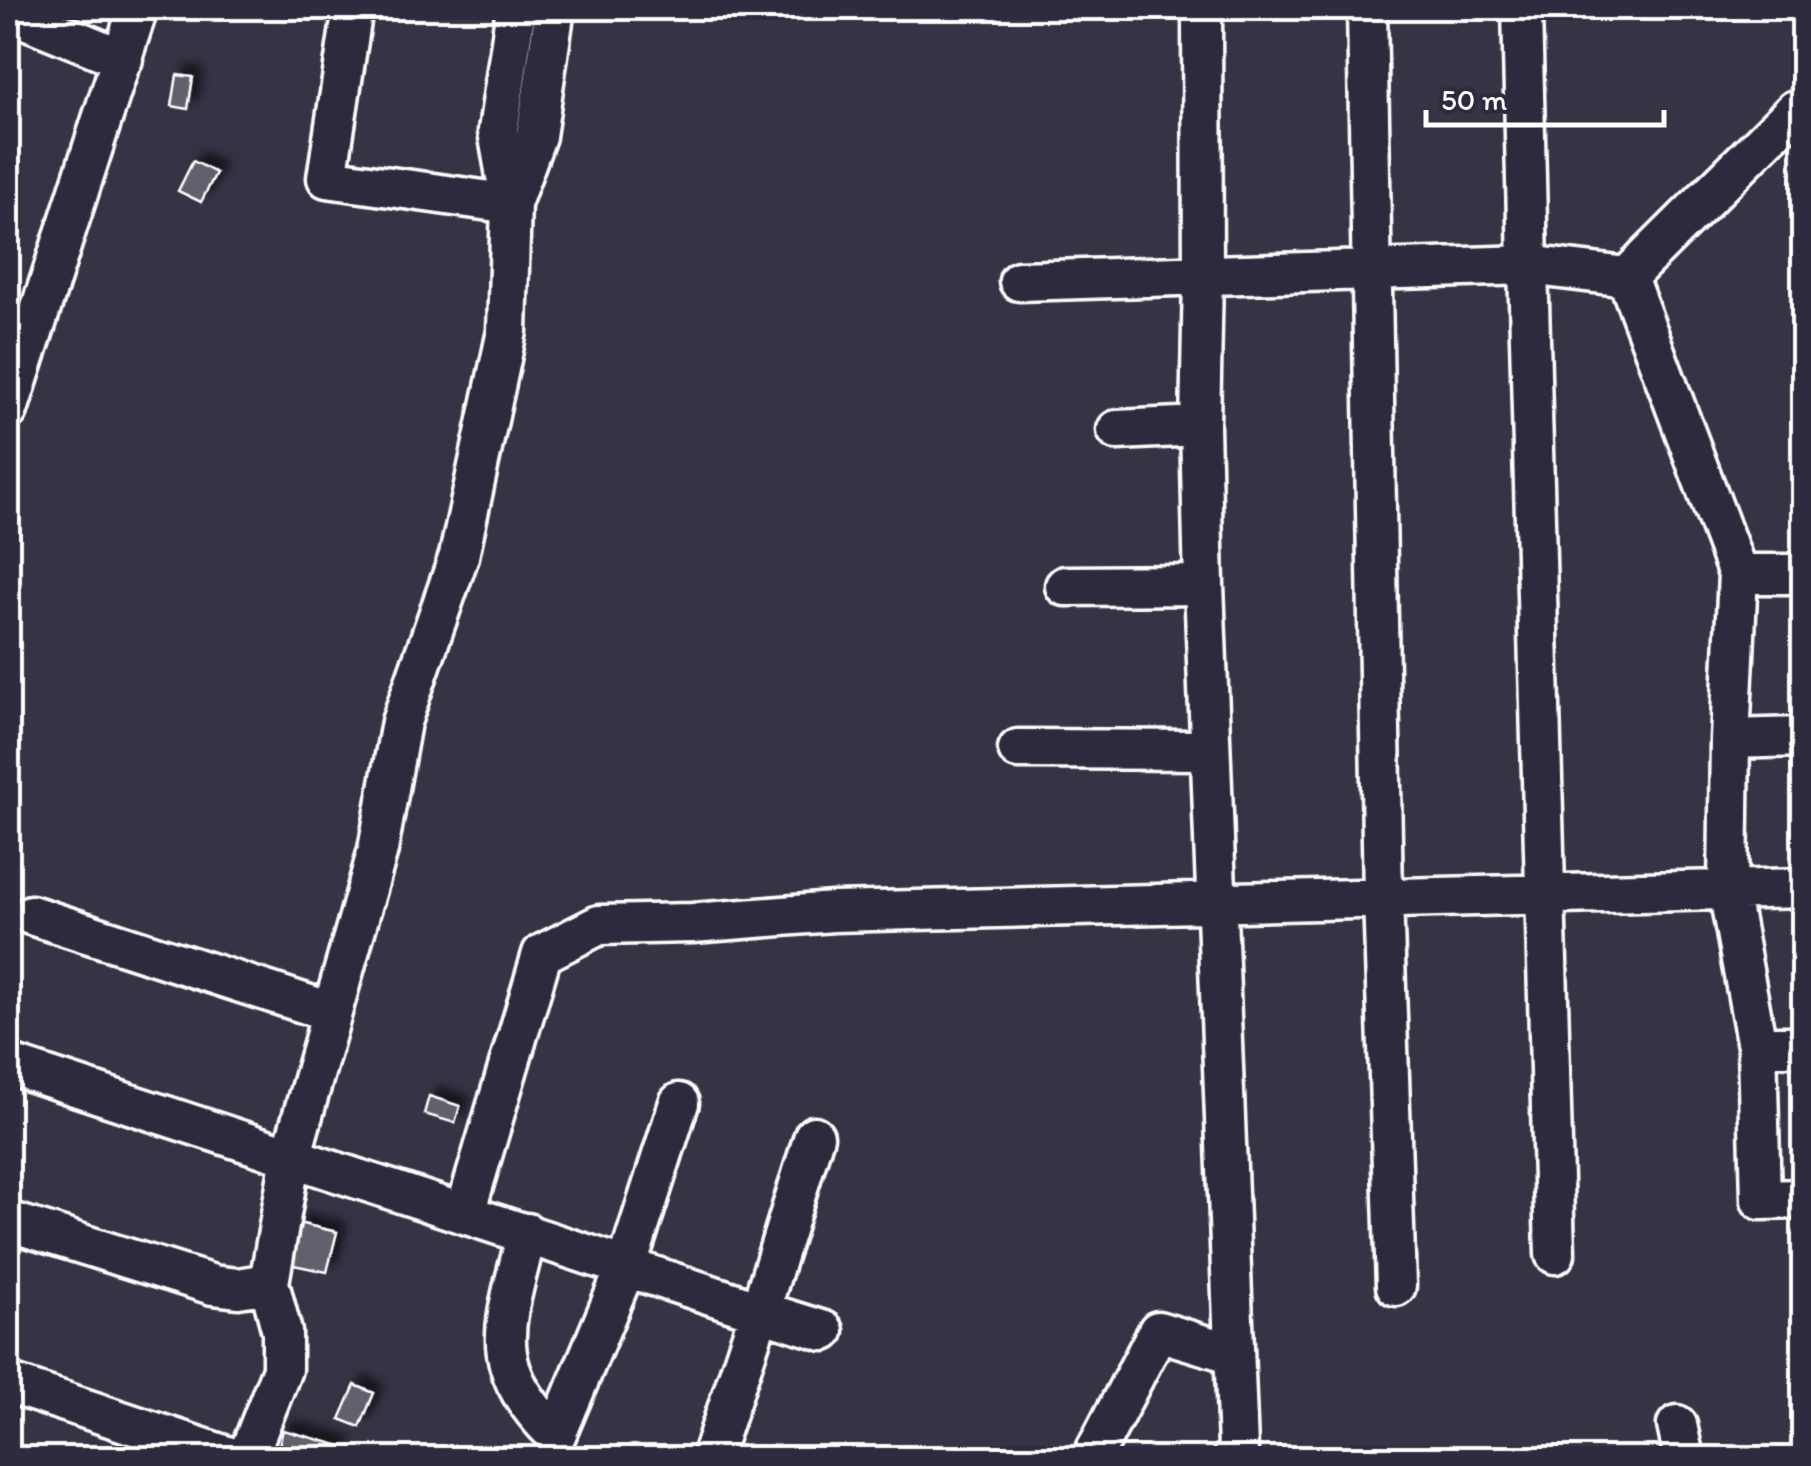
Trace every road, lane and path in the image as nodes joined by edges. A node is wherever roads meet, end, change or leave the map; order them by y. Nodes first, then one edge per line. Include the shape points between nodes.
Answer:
1 (138, 8) edge
2 (354, 8) edge
3 (516, 8) edge
4 (554, 8) edge
5 (1202, 8) edge
6 (1367, 8) edge
7 (1522, 8) edge
8 (8, 12) edge
9 (123, 59) junction
10 (1804, 110) edge
11 (511, 204) junction
12 (1528, 265) junction
13 (1372, 270) junction
14 (1203, 276) junction
15 (1627, 277) junction
16 (1019, 281) dead end
17 (8, 410) edge
18 (1200, 426) junction
19 (1117, 430) dead end
20 (1738, 574) junction
21 (1804, 574) edge
22 (1204, 585) junction
23 (1066, 586) dead end
24 (1804, 737) edge
25 (1730, 739) junction
26 (1018, 749) dead end
27 (1210, 750) junction
28 (1804, 888) edge
29 (1728, 889) junction
30 (1544, 893) junction
31 (1383, 896) junction
32 (1215, 901) junction
33 (32, 915) dead end
34 (331, 1012) junction
35 (1758, 1046) junction
36 (1804, 1046) edge
37 (8, 1064) edge
38 (679, 1103) dead end
39 (814, 1136) dead end
40 (291, 1157) junction
41 (1804, 1199) edge
42 (465, 1213) junction
43 (8, 1221) edge
44 (527, 1233) junction
45 (1555, 1254) dead end
46 (627, 1265) junction
47 (269, 1283) junction
48 (1396, 1286) dead end
49 (760, 1311) junction
50 (824, 1331) dead end
51 (1234, 1354) junction
52 (8, 1383) edge
53 (538, 1441) edge
54 (233, 1458) edge
55 (247, 1458) edge
56 (712, 1458) edge
57 (1092, 1458) edge
58 (1232, 1458) edge

1 - 9 street
2 - 11 street via 327,178
3 - 11 street via 498,130
4 - 11 street via 536,136
5 - 14 street
6 - 13 street
7 - 12 street
8 - 9 street
9 - 17 street
10 - 15 street via 1796,110
11 - 34 street via 507,331 459,556 401,722 378,850
12 - 13 street
12 - 15 street
12 - 30 street
13 - 14 street
13 - 31 street
14 - 16 street
14 - 18 street
15 - 20 street
18 - 19 street
18 - 22 street
20 - 21 street
20 - 25 street
22 - 23 street
22 - 27 street
24 - 25 street
25 - 29 street
26 - 27 street
27 - 32 street
28 - 29 street
29 - 30 street
29 - 35 street
30 - 31 street
30 - 45 street
31 - 32 street
31 - 48 street
32 - 42 street via 599,925 542,954
32 - 51 street
33 - 34 street
34 - 40 street
35 - 36 street
35 - 41 street via 1761,1200
37 - 40 street
38 - 46 street
39 - 49 street
40 - 42 street
40 - 47 street
42 - 44 street
43 - 47 street via 213,1285
44 - 46 street
44 - 53 street via 504,1350
46 - 49 street
46 - 53 street via 556,1436
47 - 55 street via 282,1332 282,1369
49 - 50 street
49 - 56 street
51 - 57 street via 1158,1331
51 - 58 street via 1238,1448
52 - 54 street

